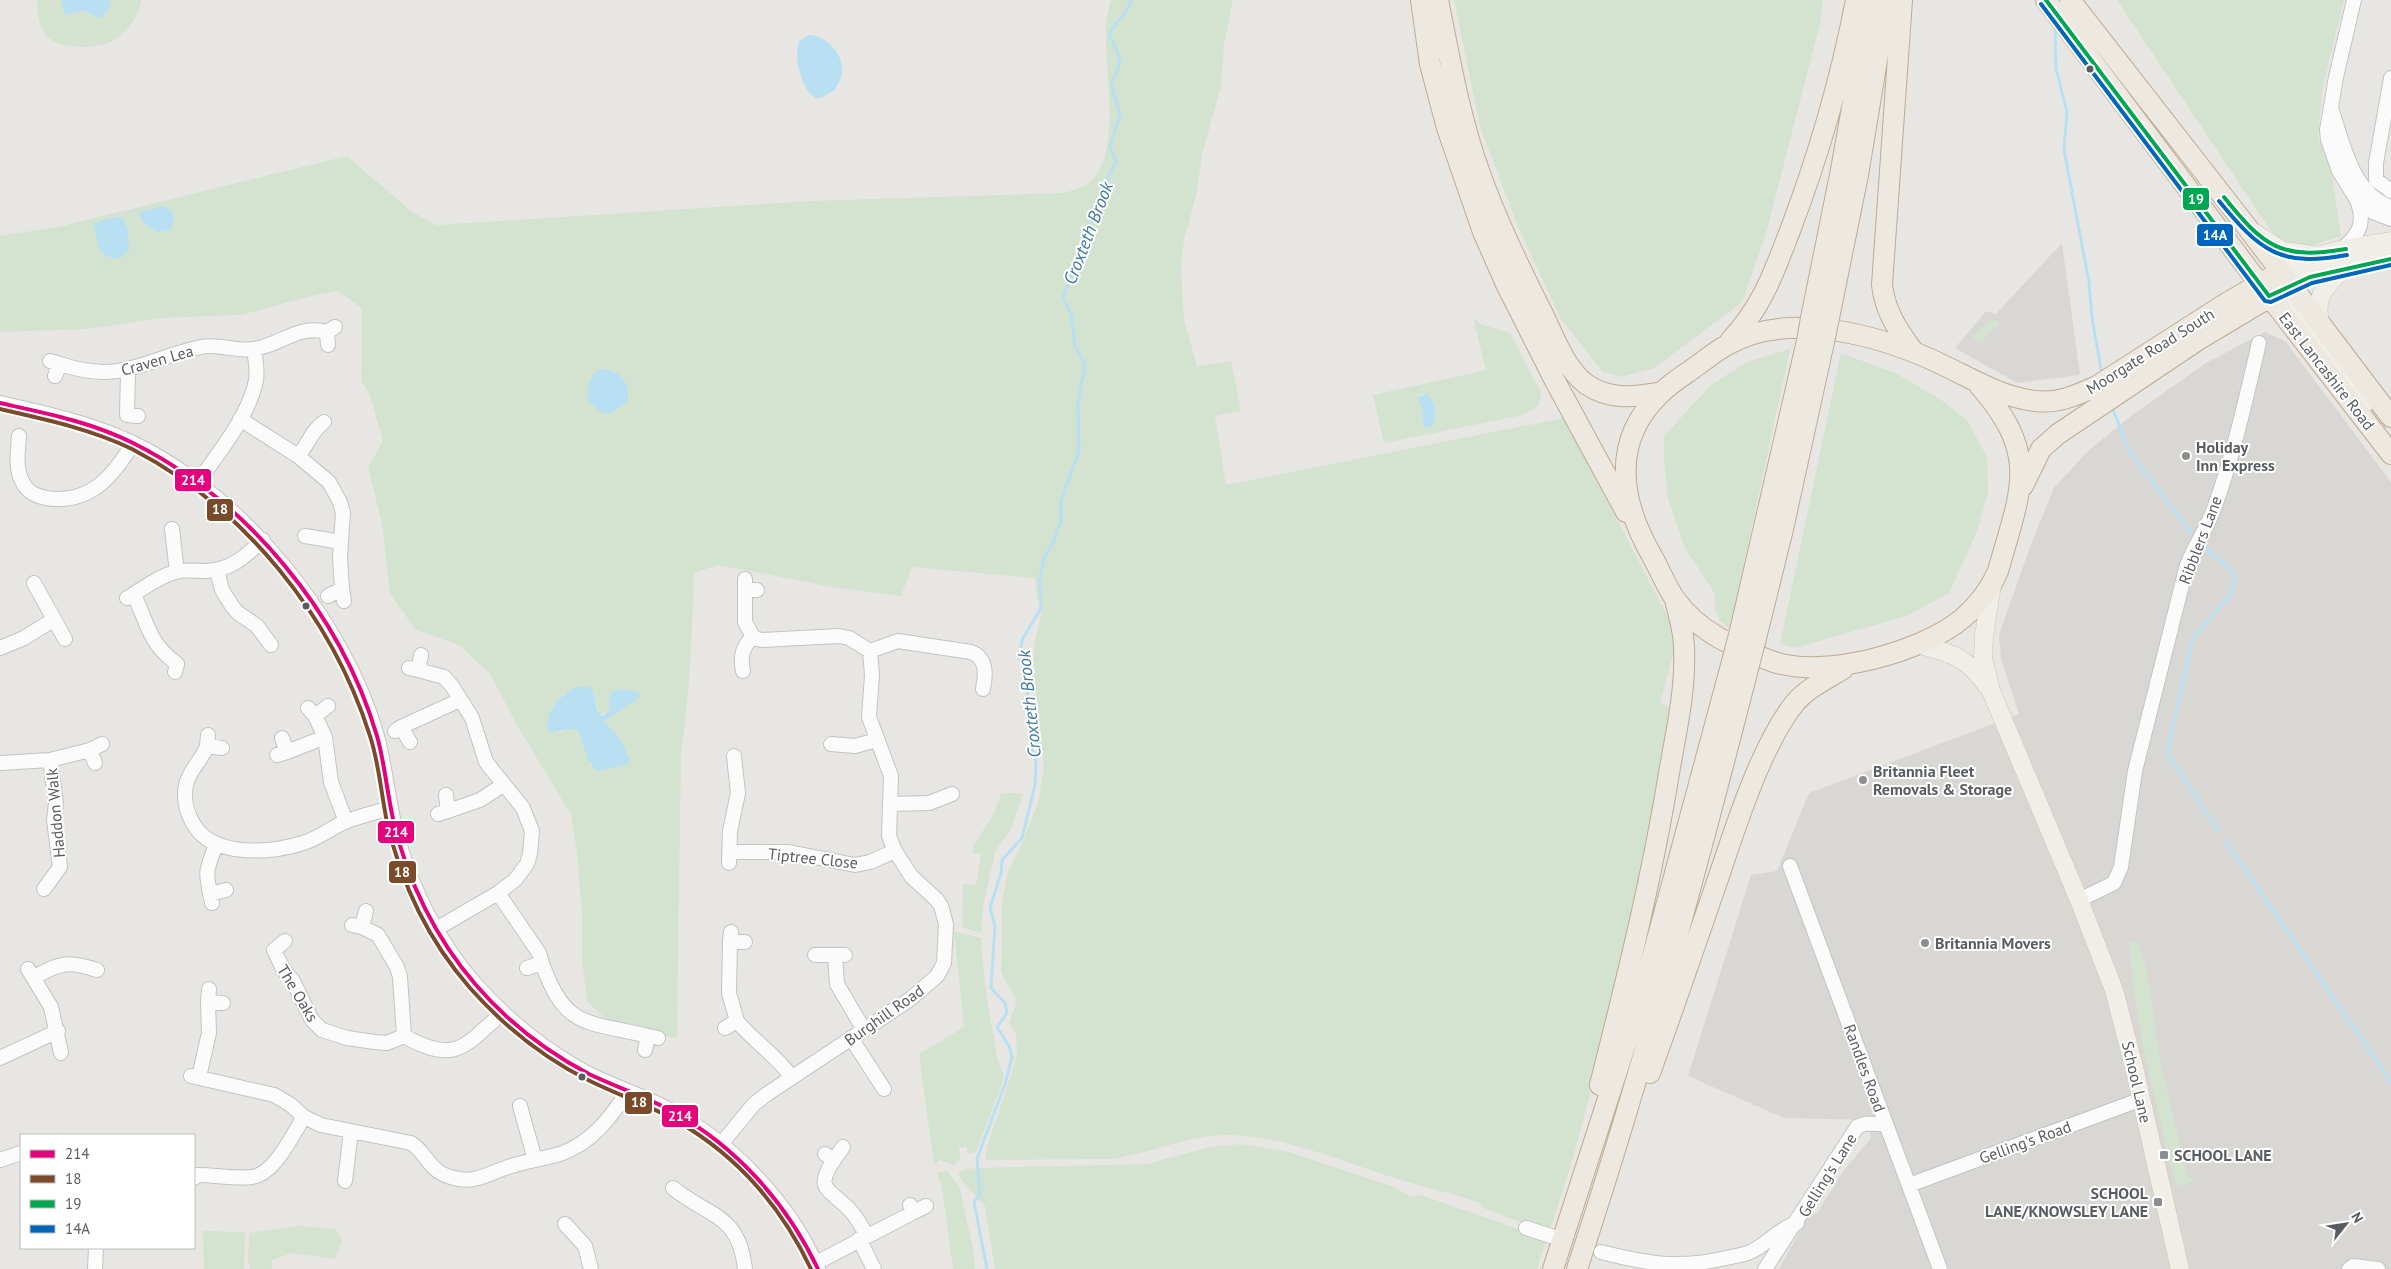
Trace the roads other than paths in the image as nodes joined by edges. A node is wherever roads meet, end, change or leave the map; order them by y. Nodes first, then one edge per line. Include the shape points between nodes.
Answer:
1 (1422, 0) edge
2 (1438, 0) edge
3 (1856, 0) edge
4 (1871, 0) edge
5 (1887, 0) edge
6 (1902, 0) edge
7 (2070, 0) edge
8 (2354, 0) edge
9 (2047, 2) edge
10 (2082, 16) junction
11 (2391, 78) edge
12 (2332, 111) junction
13 (2385, 187) edge
14 (2357, 200) junction
15 (2391, 207) edge
16 (2391, 219) edge
17 (2247, 227) junction
18 (2391, 241) edge
19 (2333, 252) junction
20 (2391, 259) edge
21 (2346, 267) junction
22 (2275, 284) junction
23 (2241, 313) junction
24 (1820, 318) junction
25 (2320, 322) junction
26 (330, 334) dead end
27 (2260, 343) dead end
28 (1727, 345) junction
29 (254, 349) junction
30 (1913, 351) junction
31 (55, 367) dead end
32 (128, 371) junction
33 (1978, 384) junction
34 (2106, 390) junction
35 (1662, 392) junction
36 (0, 402) edge
37 (138, 416) dead end
38 (2391, 416) edge
39 (240, 419) junction
40 (326, 420) dead end
41 (2364, 420) junction
42 (19, 432) dead end
43 (2391, 441) edge
44 (133, 444) junction
45 (2391, 454) edge
46 (298, 456) junction
47 (196, 484) junction
48 (2019, 496) junction
49 (172, 526) dead end
50 (1637, 531) junction
51 (302, 534) dead end
52 (263, 540) junction
53 (341, 542) junction
54 (217, 570) junction
55 (176, 572) junction
56 (34, 584) dead end
57 (1992, 585) junction
58 (749, 587) dead end
59 (328, 596) dead end
60 (1674, 597) junction
61 (53, 620) junction
62 (752, 637) junction
63 (65, 640) dead end
64 (1918, 644) junction
65 (272, 646) dead end
66 (0, 648) edge
67 (870, 650) junction
68 (421, 656) dead end
69 (1741, 662) junction
70 (180, 664) dead end
71 (1849, 665) junction
72 (743, 672) dead end
73 (983, 691) dead end
74 (1990, 691) junction
75 (460, 700) junction
76 (328, 706) dead end
77 (326, 737) junction
78 (282, 738) dead end
79 (877, 740) junction
80 (410, 742) dead end
81 (829, 744) dead end
82 (222, 748) dead end
83 (96, 753) dead end
84 (734, 755) dead end
85 (50, 760) junction
86 (0, 763) edge
87 (503, 785) junction
88 (446, 795) dead end
89 (957, 796) dead end
90 (890, 804) junction
91 (391, 808) junction
92 (346, 822) junction
93 (216, 845) junction
94 (895, 851) junction
95 (1790, 866) dead end
96 (44, 889) dead end
97 (226, 890) dead end
98 (498, 893) junction
99 (2080, 900) junction
100 (366, 911) dead end
101 (436, 929) junction
102 (285, 941) dead end
103 (746, 942) dead end
104 (815, 954) dead end
105 (542, 963) junction
106 (91, 965) dead end
107 (527, 968) dead end
108 (223, 1003) dead end
109 (502, 1013) junction
110 (864, 1030) junction
111 (58, 1031) junction
112 (404, 1036) junction
113 (851, 1038) junction
114 (650, 1041) dead end
115 (61, 1053) dead end
116 (0, 1058) edge
117 (791, 1076) junction
118 (884, 1089) dead end
119 (628, 1091) junction
120 (2142, 1099) junction
121 (520, 1103) dead end
122 (304, 1117) junction
123 (1885, 1124) junction
124 (351, 1131) junction
125 (722, 1143) junction
126 (842, 1147) dead end
127 (20, 1154) edge
128 (535, 1160) junction
129 (0, 1166) edge
130 (195, 1173) edge
131 (345, 1181) dead end
132 (1909, 1185) junction
133 (671, 1187) dead end
134 (1604, 1189) junction
135 (917, 1208) dead end
136 (1573, 1212) junction
137 (563, 1221) dead end
138 (1797, 1223) junction
139 (1526, 1228) dead end
140 (1550, 1236) dead end
141 (863, 1237) junction
142 (96, 1249) edge
143 (1601, 1252) dead end
144 (1752, 1252) junction
145 (817, 1266) edge
146 (1766, 1268) edge
147 (95, 1269) edge
148 (591, 1269) edge
149 (745, 1269) edge
150 (874, 1269) edge
151 (1553, 1269) edge
152 (1577, 1269) edge
153 (1940, 1269) edge
154 (2180, 1269) edge
155 (2349, 1269) edge
156 (2378, 1269) edge

1 - 50 highway via 1430,64 1447,128 1483,232 1555,381
2 - 35 highway via 1453,76 1480,175 1502,230 1561,351 1577,375 1598,391 1629,397
3 - 28 highway via 1830,113 1805,191 1758,307
4 - 24 highway via 1841,170
5 - 24 highway via 1858,175
6 - 30 highway via 1882,285 1884,303 1893,323
7 - 10 highway, East Lancashire Road
8 - 12 street via 2336,77
9 - 22 highway, East Lancashire Road
10 - 17 highway, East Lancashire Road
10 - 22 highway via 2134,96
11 - 13 street via 2376,163 2376,180
12 - 14 street via 2328,140 2339,171
12 - 15 street via 2352,168 2370,193
14 - 16 street via 2373,212
14 - 19 street via 2362,220 2352,241
17 - 19 main road via 2283,251 2304,255
17 - 22 highway, East Lancashire Road
18 - 19 main road
19 - 22 main road
20 - 21 main road
21 - 22 main road
21 - 25 main road via 2322,291 2318,303
22 - 23 highway, Moorgate Road South
22 - 25 highway, East Lancashire Road
22 - 34 highway, Moorgate Road South
22 - 41 highway, East Lancashire Road
22 - 43 main road
23 - 34 highway, Moorgate Road South
23 - 41 highway via 2261,314 2282,325 2346,404
24 - 69 highway, bridge
25 - 38 highway, East Lancashire Road
26 - 29 street, Craven Lea via 316,329 304,330
27 - 99 street, Ribblers Lane via 2215,508 2187,565 2135,771 2121,867 2114,883
28 - 30 highway via 1751,335 1798,328 1882,339
28 - 35 highway
29 - 32 street, Craven Lea via 200,347
29 - 39 street via 256,379
30 - 33 highway
31 - 32 street, Craven Lea via 100,373
32 - 37 street via 127,415
33 - 34 highway, Moorgate Road South via 2035,401 2054,401
33 - 48 highway via 1995,403 2016,445 2020,466
34 - 48 highway, Moorgate Road South via 2045,445
35 - 50 highway via 1638,425 1627,457 1627,497
36 - 44 street via 73,420
39 - 46 street
39 - 47 street
40 - 46 street via 310,435
41 - 45 highway, East Lancashire Road
42 - 44 street via 18,471 23,483 36,495 57,499 82,496 106,482
44 - 47 street
46 - 53 street via 321,474 335,491 344,513
47 - 52 street
48 - 57 highway
49 - 55 street
50 - 60 highway
51 - 53 street
52 - 54 street via 238,562
52 - 91 street via 329,631 360,686 378,739
53 - 59 street via 343,595
54 - 55 street
54 - 65 street via 222,590 232,606 257,626
55 - 70 street via 130,596 151,638 164,654
56 - 61 street
57 - 64 highway via 1960,620
57 - 74 main road, School Lane via 1983,658
58 - 62 street via 745,622
60 - 71 highway via 1693,619 1712,634 1771,661 1810,669
60 - 136 highway via 1685,651 1668,783
61 - 63 street
61 - 66 street
62 - 67 street via 762,640 839,636
62 - 72 street via 742,655
64 - 71 highway
64 - 74 main road, School Lane via 1964,660 1975,669
67 - 73 street via 898,641 971,652 983,662 986,677
67 - 79 street, Burghill Road via 872,675 868,709
68 - 75 street via 414,669 444,677
69 - 134 highway via 1665,980
69 - 136 highway
71 - 134 highway via 1796,701 1768,750 1738,819 1632,1125
74 - 99 main road, School Lane
75 - 80 street via 398,729
75 - 87 street via 472,718 486,762
76 - 77 street via 312,712
77 - 78 street via 282,753
77 - 92 street via 332,782
79 - 81 street via 855,746
79 - 90 street, Burghill Road via 890,776
82 - 93 street via 208,740 185,792 196,829
83 - 85 street
84 - 94 street, Tiptree Close via 738,793 730,831 729,857 789,852 855,865
85 - 86 street
85 - 96 street, Haddon Walk via 56,803 54,820 64,868
87 - 88 street via 475,803 443,812
87 - 98 street via 523,808 532,842 522,873
89 - 90 street via 929,803
90 - 94 street, Burghill Road via 888,828
91 - 92 street
91 - 101 street via 412,879
92 - 93 street via 304,843 274,849 234,850
93 - 97 street via 206,869 211,899
94 - 110 street, Burghill Road via 911,876 941,906 946,924 946,955 942,969 929,984
95 - 123 street, Randles Road
98 - 101 street
98 - 105 street via 536,946
99 - 120 main road, School Lane via 2114,990
100 - 112 street via 357,926 378,935 400,977
101 - 109 street via 454,958
102 - 112 street, The Oaks via 274,950 312,1020 322,1030 374,1042 387,1042
103 - 117 street via 731,937 731,1024 774,1055
104 - 110 street via 840,955 837,984
105 - 107 street
105 - 114 street via 556,996 575,1016
106 - 111 street via 62,963 32,973 51,1007
108 - 122 street via 209,996 208,1033 195,1076 274,1094
109 - 112 street via 467,1045 444,1052 422,1046
109 - 119 street via 531,1038 580,1069
110 - 113 street, Burghill Road
111 - 115 street
111 - 116 street
113 - 117 street, Burghill Road
113 - 118 street
117 - 125 street, Burghill Road via 754,1104
119 - 125 street via 671,1110
119 - 128 street via 608,1120 588,1139 561,1154
120 - 132 street, Gelling's Road
120 - 154 main road, School Lane
121 - 128 street
122 - 124 street
122 - 130 street via 273,1164 262,1174 245,1178
123 - 132 street, Randles Road
123 - 138 street, Gelling's Lane via 1871,1122 1857,1127
124 - 128 street via 411,1143 436,1170 462,1180 478,1179
124 - 131 street
125 - 145 street via 745,1163 792,1222
126 - 141 street via 829,1157 825,1186 848,1208
127 - 129 street
132 - 153 street, Randles Road
133 - 149 street via 728,1224
134 - 152 highway
135 - 141 street
136 - 151 highway
137 - 148 street via 585,1246
138 - 144 street, Gelling's Lane via 1784,1228
138 - 146 street, Gelling's Lane
139 - 140 street
141 - 145 street
141 - 150 street
142 - 147 street
143 - 144 street, Gelling's Lane via 1666,1265 1697,1264
144 - 146 street
155 - 156 street via 2353,1266

